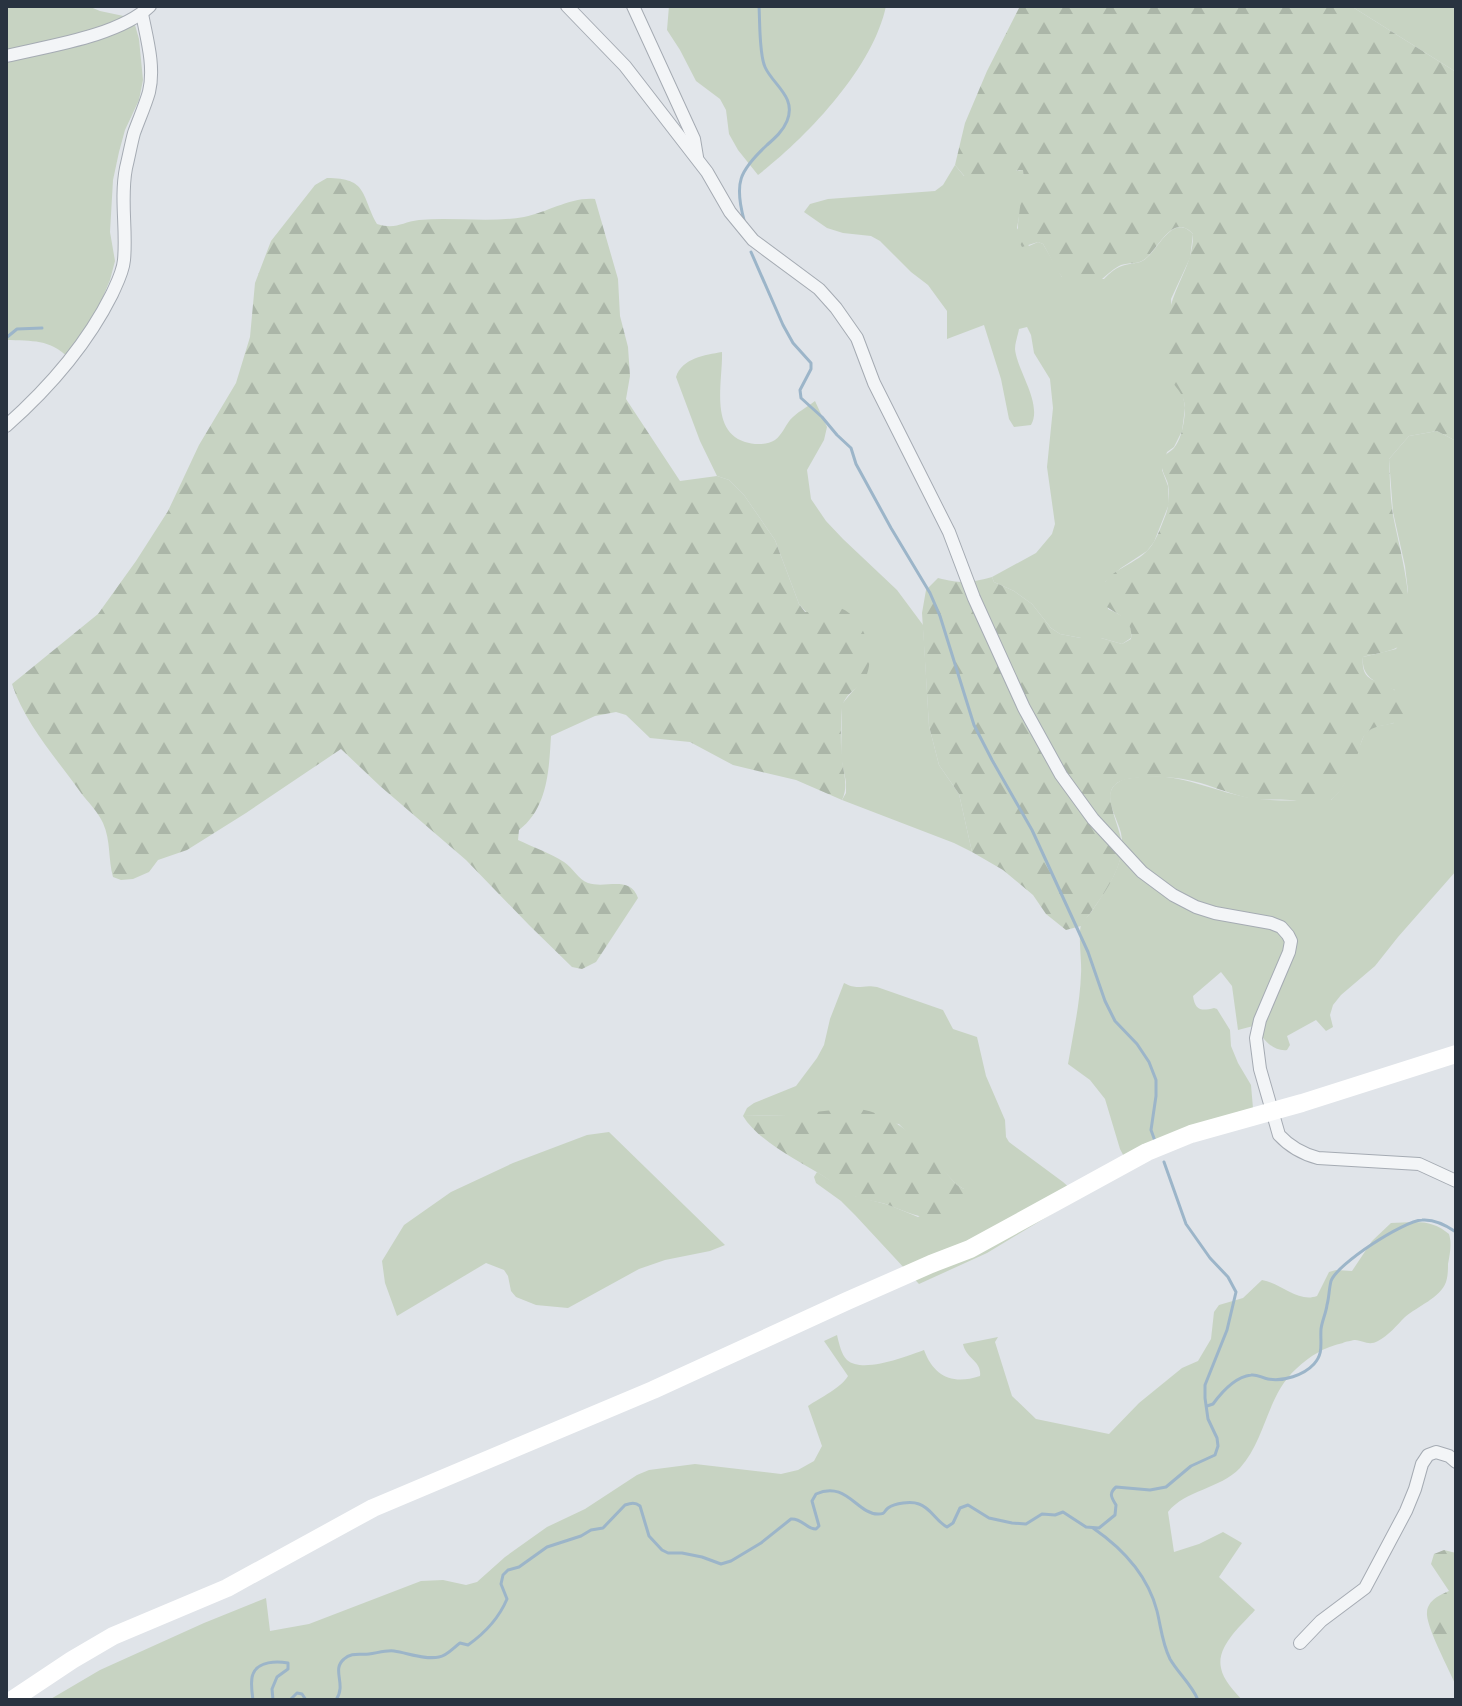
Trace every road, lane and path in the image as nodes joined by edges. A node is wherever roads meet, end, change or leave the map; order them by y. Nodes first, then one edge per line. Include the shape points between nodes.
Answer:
1 (567, 6) edge
2 (633, 6) edge
3 (146, 10) edge
4 (6, 56) edge
5 (698, 161) junction
6 (6, 426) edge
7 (1456, 1054) edge
8 (1273, 1111) junction
9 (1456, 1181) edge
10 (1456, 1462) edge
11 (1300, 1643) dead end
12 (12, 1700) edge

1 - 5 street via 625,66
2 - 5 street via 694,139
3 - 4 street via 103,32
3 - 6 street via 151,75 125,173 120,277 68,364
5 - 8 street via 753,240 819,289 857,338 949,532 1024,708 1093,819 1142,872 1173,895 1215,913 1271,923 1288,935 1289,952 1256,1038
7 - 8 main road
8 - 9 street via 1279,1135 1309,1155 1419,1164
8 - 12 main road via 1147,1152 970,1249 373,1508 227,1588 113,1636
10 - 11 street via 1436,1452 1426,1457 1373,1577

